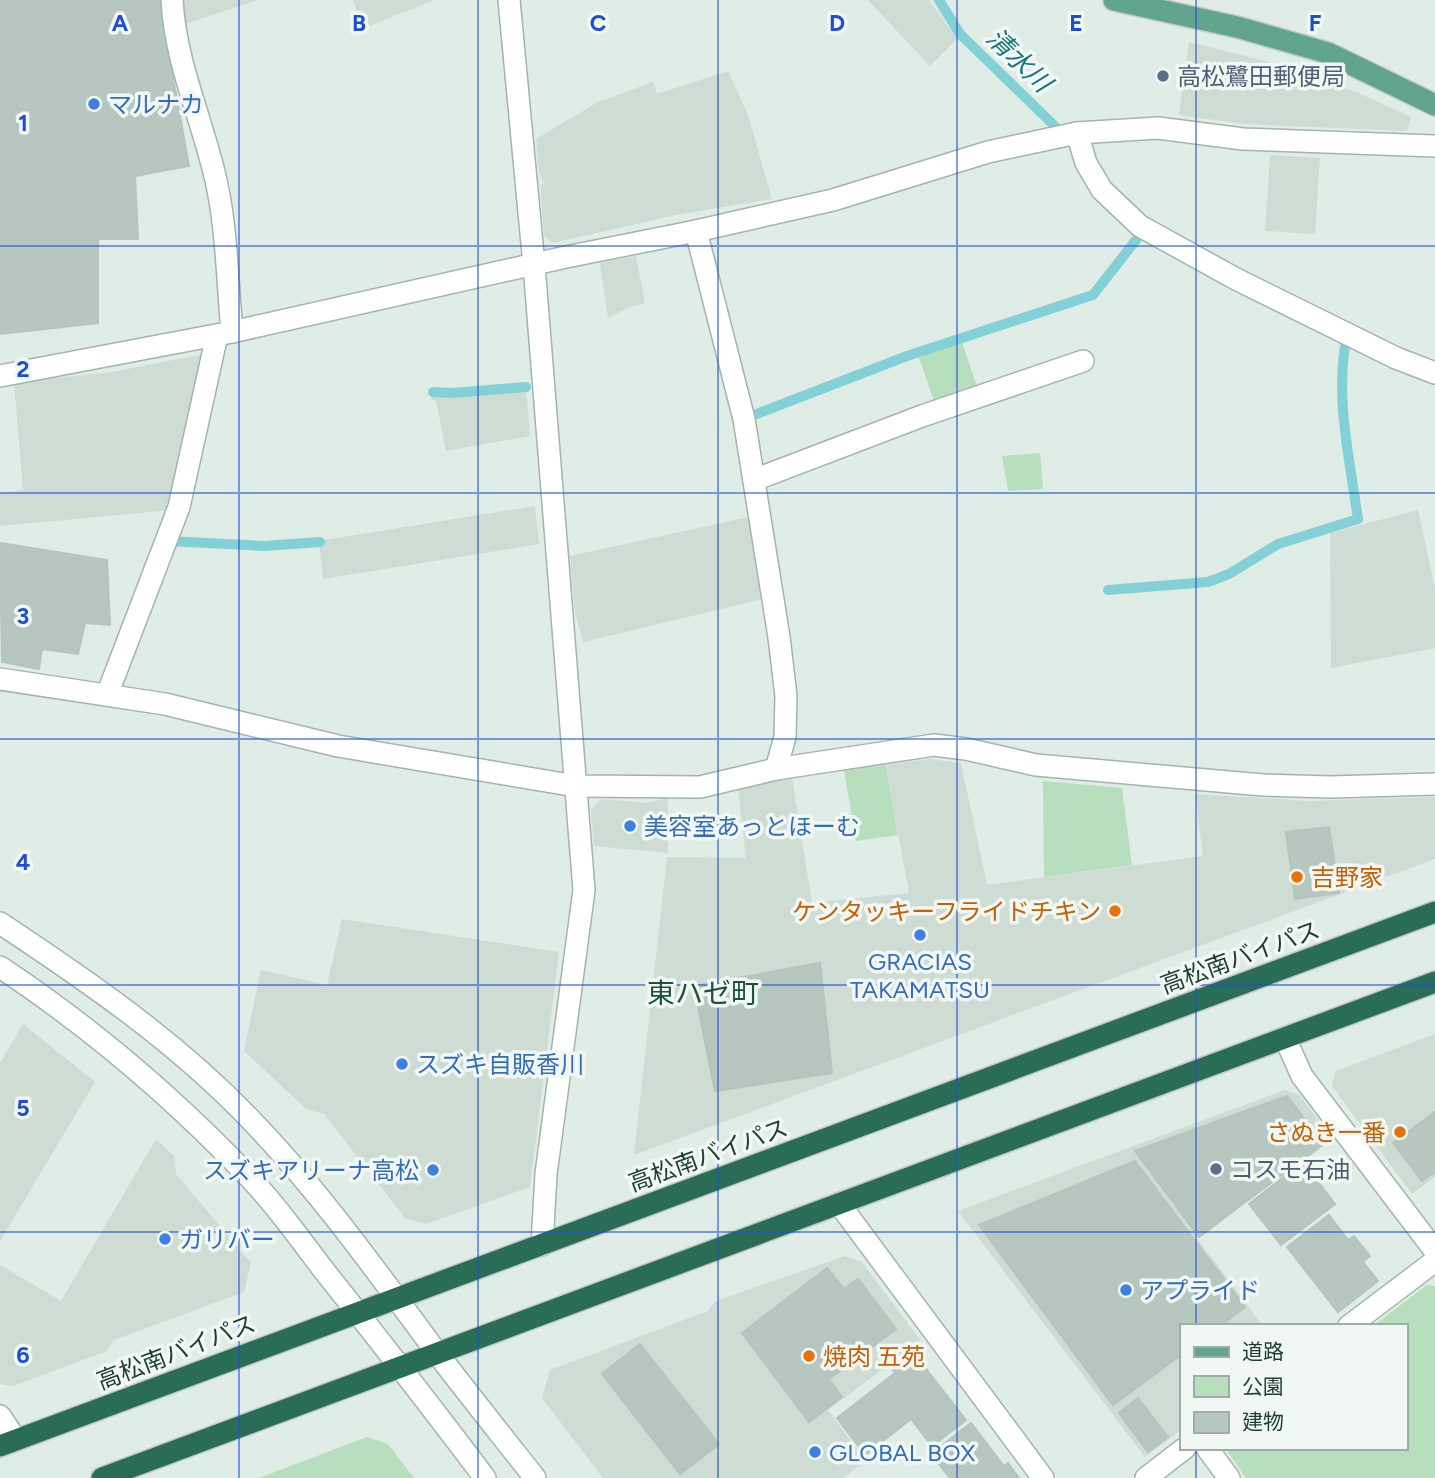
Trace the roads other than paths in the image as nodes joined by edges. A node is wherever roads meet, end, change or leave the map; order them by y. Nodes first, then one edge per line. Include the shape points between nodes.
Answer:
1 (172, 0) edge
2 (509, 0) edge
3 (1114, 0) edge
4 (1435, 105) edge
5 (1077, 133) junction
6 (1435, 146) edge
7 (696, 232) junction
8 (534, 265) junction
9 (225, 334) junction
10 (1083, 361) dead end
11 (1435, 373) edge
12 (0, 376) edge
13 (754, 480) junction
14 (0, 678) edge
15 (107, 695) junction
16 (776, 768) junction
17 (1435, 784) edge
18 (576, 786) junction
19 (1435, 912) edge
20 (0, 923) edge
21 (0, 967) edge
22 (1435, 982) edge
23 (1285, 1038) junction
24 (840, 1205) junction
25 (542, 1245) junction
26 (1435, 1251) edge
27 (1435, 1261) edge
28 (398, 1299) junction
29 (358, 1312) junction
30 (1352, 1324) edge
31 (438, 1354) junction
32 (401, 1366) junction
33 (0, 1416) edge
34 (8, 1443) edge
35 (1182, 1450) edge
36 (1208, 1450) edge
37 (102, 1478) edge
38 (485, 1478) edge
39 (534, 1478) edge
40 (1044, 1478) edge
41 (1146, 1478) edge
42 (1229, 1478) edge

1 - 9 street via 173,26 215,174 221,212
2 - 8 street
3 - 4 main road via 1328,53
5 - 6 street via 1158,128 1243,139
5 - 7 street via 988,152 833,200
5 - 11 street via 1086,163 1102,190 1140,226 1236,279
7 - 8 street
7 - 13 street via 744,419
8 - 9 street
8 - 18 street
9 - 12 street
9 - 15 street via 178,507
10 - 13 street
13 - 16 street via 786,696 785,737
14 - 15 street
15 - 18 street via 165,704 338,746
16 - 17 street via 934,745 1036,765 1263,785
16 - 18 street via 699,787
18 - 25 street via 584,890 546,1174
19 - 25 highway, 高松南バイパス
20 - 28 street via 129,1010 248,1116
21 - 29 street via 55,1003 194,1121 253,1180
22 - 23 highway
23 - 24 highway
23 - 26 street via 1302,1076
24 - 31 highway
24 - 40 street
25 - 28 highway, 高松南バイパス
27 - 30 street
28 - 29 highway, 高松南バイパス
28 - 31 street
29 - 32 street
29 - 34 highway, 高松南バイパス
31 - 32 highway
31 - 39 street
32 - 37 highway
32 - 38 street
33 - 34 street
35 - 41 street
36 - 42 street

